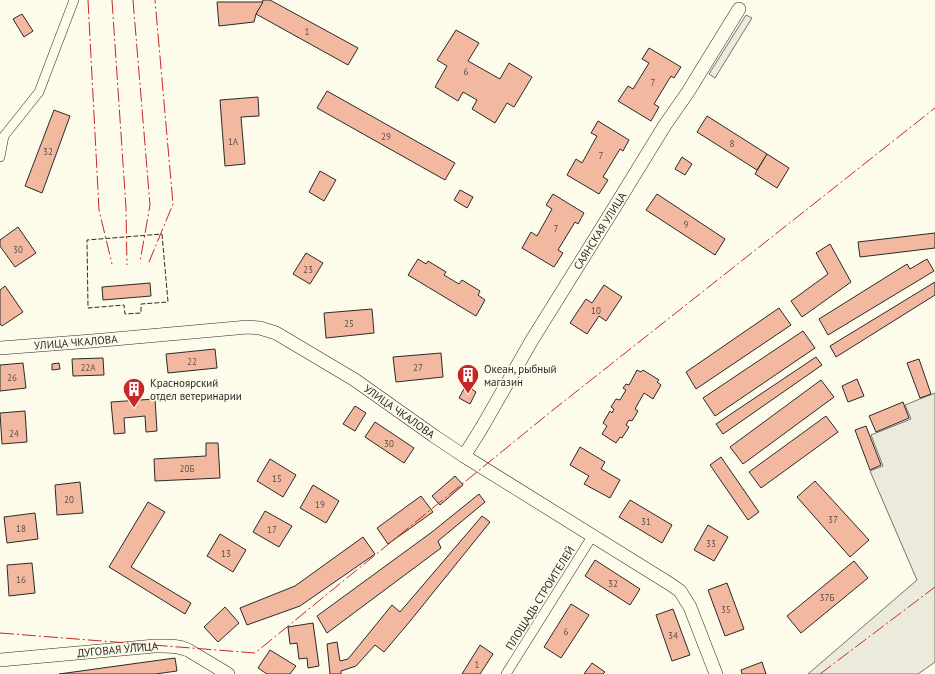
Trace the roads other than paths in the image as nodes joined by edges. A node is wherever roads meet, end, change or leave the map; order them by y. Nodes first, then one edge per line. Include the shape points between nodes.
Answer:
1 (74, 0) edge
2 (739, 9) dead end
3 (0, 157) edge
4 (0, 348) edge
5 (464, 456) junction
6 (593, 535) junction
7 (0, 660) edge
8 (228, 674) edge
9 (506, 674) edge
10 (716, 674) edge

1 - 3 street via 39,92 4,136
2 - 5 main road, САЯНСКАЯ УЛИЦА via 532,340
4 - 5 main road, УЛИЦА ЧКАЛОВА via 248,326 260,328 283,337 355,380
5 - 6 main road, УЛИЦА ЧКАЛОВА
6 - 9 street, ПЛОЩАДЬ СТРОИТЕЛЕЙ
6 - 10 main road, УЛИЦА ЧКАЛОВА via 680,591 690,607
7 - 8 main road, ДУГОВАЯ УЛИЦА via 172,646 188,650

